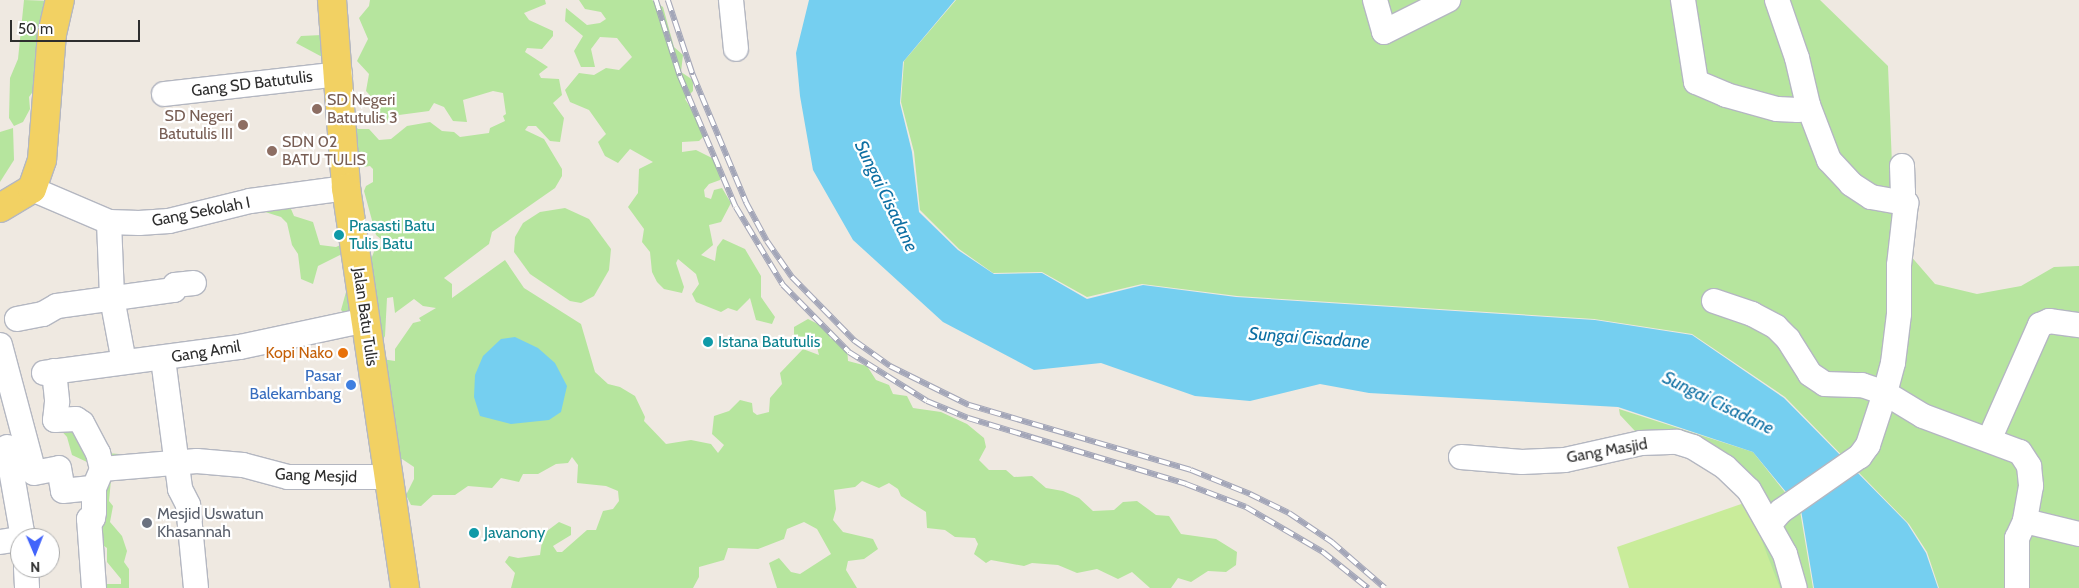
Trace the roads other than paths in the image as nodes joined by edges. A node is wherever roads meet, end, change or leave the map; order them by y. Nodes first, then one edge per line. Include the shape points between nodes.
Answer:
1 (60, 0) edge
2 (730, 0) edge
3 (1375, 0) edge
4 (1448, 0) edge
5 (1683, 0) edge
6 (1777, 0) edge
7 (336, 5) edge
8 (736, 49) dead end
9 (340, 74) junction
10 (164, 94) dead end
11 (1808, 105) junction
12 (1902, 166) dead end
13 (346, 188) junction
14 (32, 189) junction
15 (1906, 203) junction
16 (0, 208) edge
17 (108, 222) junction
18 (194, 283) dead end
19 (112, 298) junction
20 (1714, 301) dead end
21 (17, 319) dead end
22 (366, 320) junction
23 (2079, 325) edge
24 (0, 345) edge
25 (164, 359) junction
26 (124, 362) junction
27 (1885, 393) junction
28 (1989, 440) junction
29 (11, 445) edge
30 (1461, 457) dead end
31 (178, 463) junction
32 (390, 477) junction
33 (98, 478) junction
34 (1775, 518) junction
35 (2025, 521) junction
36 (21, 528) edge
37 (2079, 534) edge
38 (94, 588) edge
39 (196, 588) edge
40 (406, 588) edge
41 (1795, 588) edge
42 (2017, 588) edge

1 - 14 main road via 52,34 42,160
2 - 8 street
3 - 4 street via 1384,32
5 - 11 street via 1696,82 1726,95 1777,108 1798,110
6 - 11 street via 1797,58
7 - 9 main road, Jalan Batu Tulis
9 - 10 street, Gang SD Batutulis
9 - 13 main road, Jalan Batu Tulis
11 - 15 street via 1830,160 1851,184 1870,197
12 - 15 street via 1903,192 1898,201
13 - 17 street, Gang Sekolah I via 250,201 168,221
13 - 22 main road, Jalan Batu Tulis
14 - 16 main road
14 - 17 street, Gang Sekolah I
15 - 27 street via 1899,265 1899,314
17 - 19 street
18 - 19 street via 176,285 174,290
19 - 21 street via 57,306 43,314
19 - 26 street
20 - 27 street via 1752,314 1776,327 1788,339 1810,374 1825,384 1862,385
22 - 25 street, Gang Amil via 329,330
22 - 32 main road, Jalan Batu Tulis
23 - 28 street via 2048,322 2040,325
24 - 29 street
25 - 26 street, Gang Amil
25 - 31 street
26 - 33 street, Gang Amil via 49,372 57,402 55,420 76,419 82,423 98,453
27 - 28 street via 1923,416
27 - 34 street via 1868,445 1860,456
28 - 35 street via 2020,452 2029,466 2032,486
29 - 33 street, Gang Mesjid via 34,473 58,468 63,491
29 - 36 street
30 - 34 street, Gang Masjid via 1522,462 1565,460 1641,443 1677,442 1693,447 1725,467
31 - 32 street, Gang Mesjid via 243,465 288,477
31 - 33 street, Gang Mesjid
31 - 39 street via 180,489 188,505
32 - 40 main road, Jalan Batu Tulis
33 - 38 street via 93,518 89,519
34 - 41 street, Gang Masjid
35 - 37 street
35 - 42 street via 2017,538

